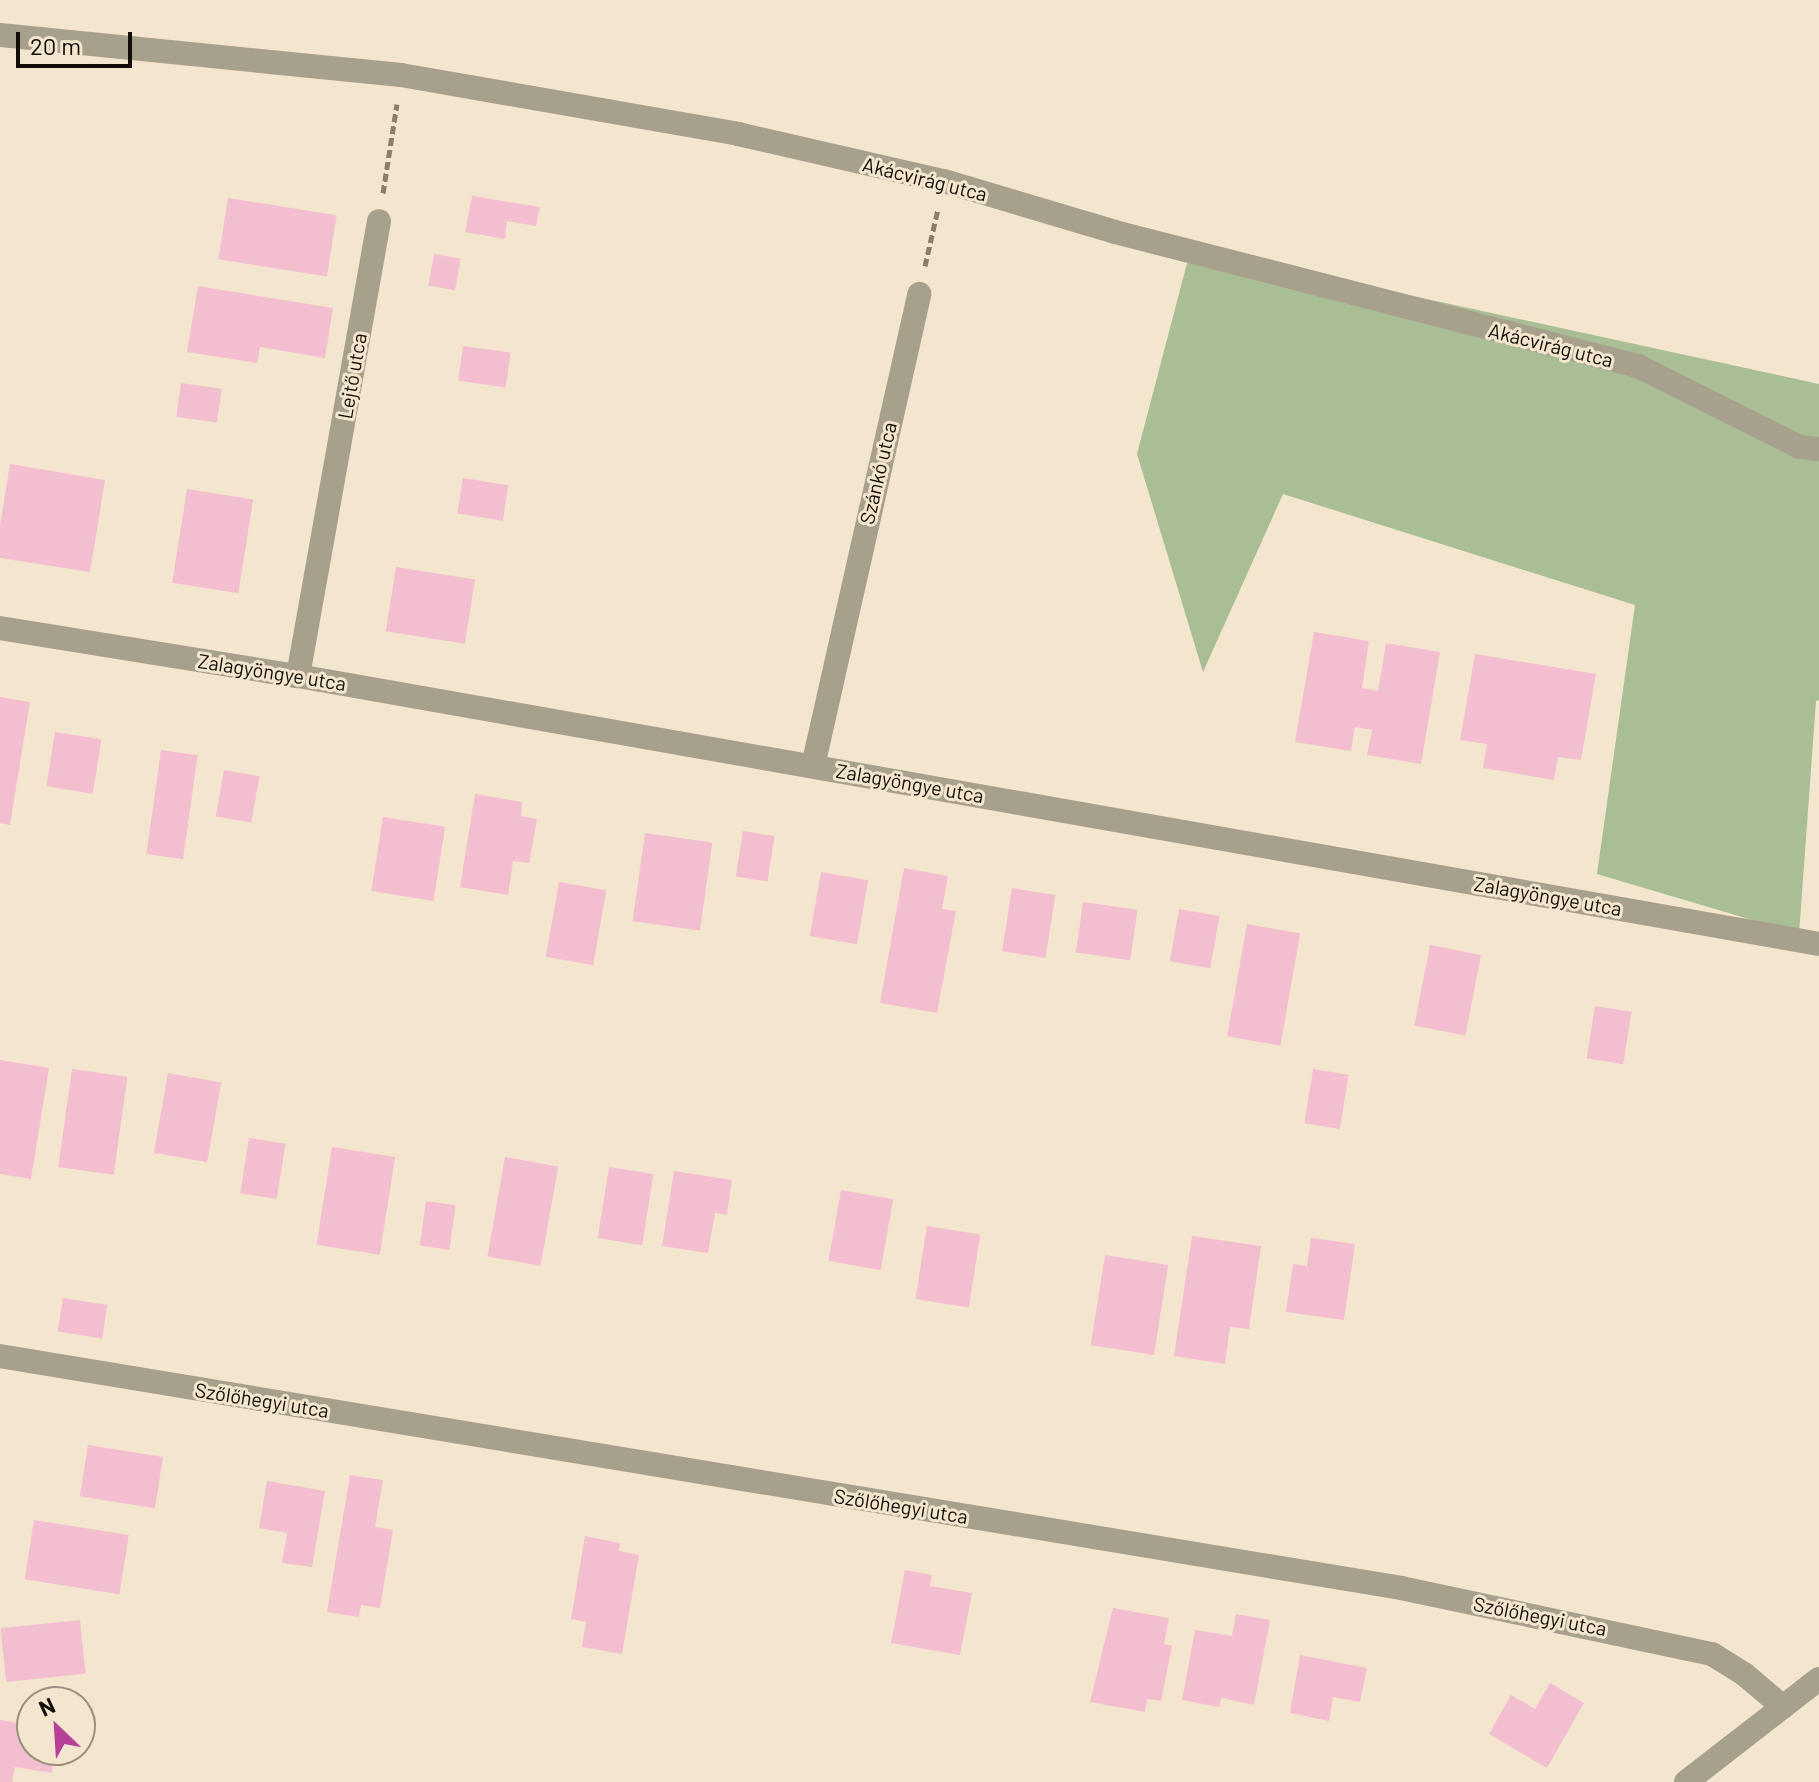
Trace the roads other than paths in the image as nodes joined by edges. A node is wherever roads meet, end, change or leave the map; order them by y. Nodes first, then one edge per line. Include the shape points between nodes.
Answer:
1 (0, 35) edge
2 (379, 221) road end
3 (919, 294) road end
4 (1819, 449) edge
5 (0, 628) edge
6 (298, 676) junction
7 (813, 766) junction
8 (1819, 944) edge
9 (0, 1356) edge
10 (1819, 1679) edge
11 (1783, 1707) junction
12 (1686, 1782) edge

1 - 4 street, Akácvirág utca via 401,75 738,134 944,181 1130,236 1638,366 1759,429 1800,447
2 - 6 street, Lejtő utca
3 - 7 street, Szánkó utca
5 - 6 street, Zalagyöngye utca
6 - 7 street, Zalagyöngye utca
7 - 8 street, Zalagyöngye utca
9 - 11 street, Szőlőhegyi utca via 1401,1588 1712,1654
10 - 11 street
11 - 12 street

